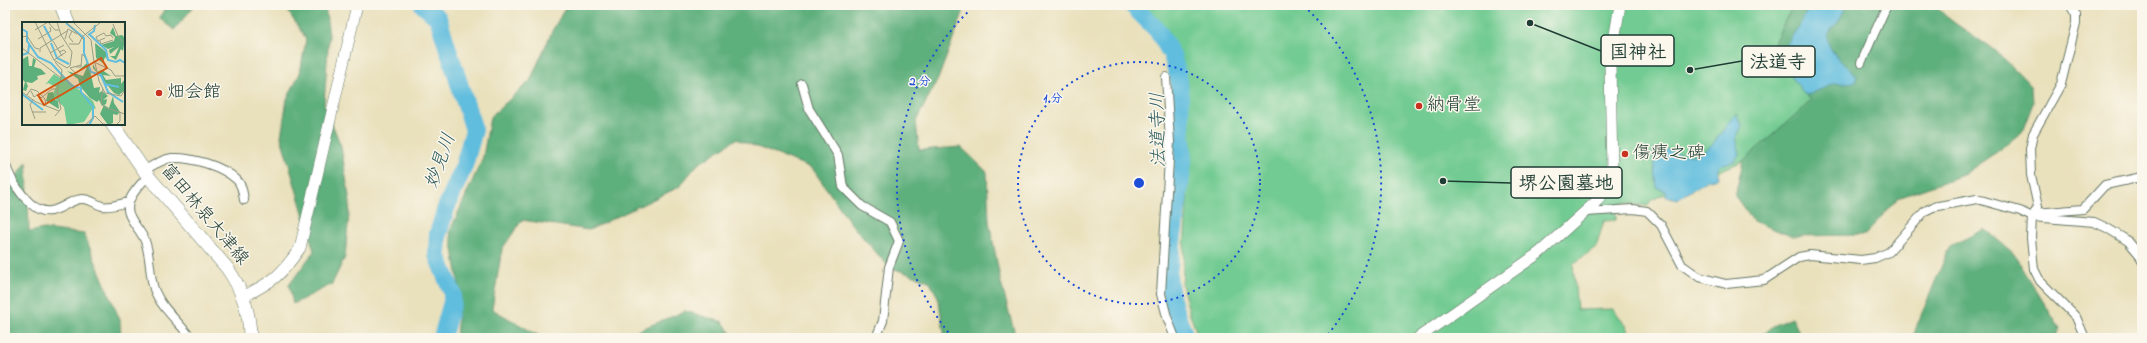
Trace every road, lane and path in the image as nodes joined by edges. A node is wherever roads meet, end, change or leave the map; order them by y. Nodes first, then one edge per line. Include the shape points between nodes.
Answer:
1 (61, 5) edge
2 (357, 5) edge
3 (1620, 5) edge
4 (1887, 5) edge
5 (2070, 5) edge
6 (68, 22) edge
7 (1861, 63) dead end
8 (1166, 77) dead end
9 (802, 84) dead end
10 (113, 125) edge
11 (5, 164) edge
12 (146, 174) junction
13 (2142, 177) edge
14 (244, 200) dead end
15 (129, 202) junction
16 (1586, 212) junction
17 (2034, 215) junction
18 (2142, 261) edge
19 (243, 298) junction
20 (191, 338) edge
21 (250, 338) edge
22 (876, 338) edge
23 (1175, 338) edge
24 (1418, 338) edge
25 (2085, 338) edge

1 - 6 main road
2 - 19 street via 300,248 286,269 273,281
3 - 16 street via 1610,64 1612,172 1610,184 1605,192
4 - 7 street
5 - 17 street via 2076,15 2076,23 2061,84 2033,134 2030,149 2031,175 2038,207
8 - 23 street via 1170,142 1161,294
9 - 22 street via 809,109 838,155 843,187 862,206 890,222 899,242 889,267 883,321
10 - 12 main road, 富田林泉大津線
11 - 15 street via 8,175 23,196 44,211 51,211 80,199 92,200 104,207
12 - 14 street via 160,162 170,158 196,161 221,170 237,180 242,188
12 - 15 street
12 - 19 main road, 富田林泉大津線 via 227,268
13 - 17 street via 2106,185 2083,209
15 - 20 street via 129,216 146,243 154,290 159,300
16 - 17 street via 1647,211 1661,225 1682,265 1699,278 1726,284 1764,280 1799,257 1810,254 1862,260 1875,258 1889,252 1915,220 1933,207 1977,199
16 - 24 street via 1539,253
17 - 18 street via 2094,222 2128,241
17 - 25 street via 2031,238 2034,268 2040,281 2076,317
19 - 21 main road, 富田林泉大津線 via 250,326

